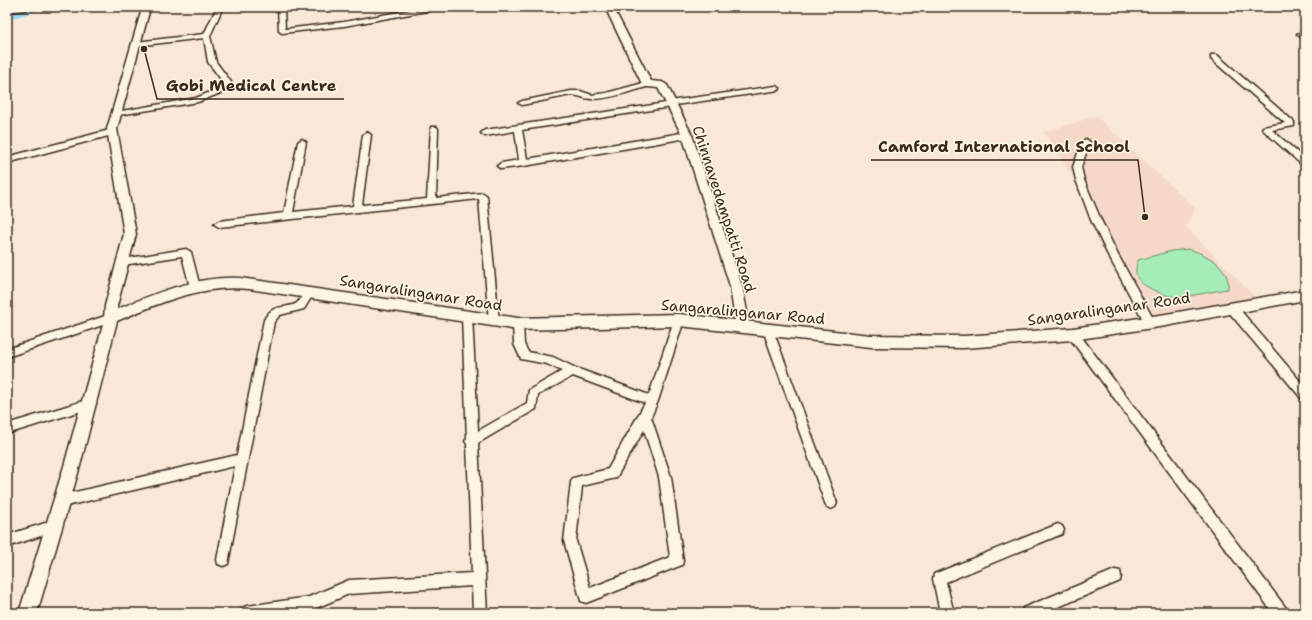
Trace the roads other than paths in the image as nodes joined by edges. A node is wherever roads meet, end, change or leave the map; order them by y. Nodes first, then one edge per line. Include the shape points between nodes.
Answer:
1 (26, 7) edge
2 (144, 7) edge
3 (220, 7) edge
4 (281, 7) edge
5 (438, 7) edge
6 (609, 7) edge
7 (7, 9) edge
8 (1305, 33) edge
9 (207, 36) junction
10 (1305, 38) edge
11 (136, 44) junction
12 (1214, 57) dead end
13 (647, 84) junction
14 (776, 88) dead end
15 (522, 103) dead end
16 (670, 104) junction
17 (116, 114) junction
18 (518, 128) junction
19 (434, 129) dead end
20 (113, 132) junction
21 (485, 133) dead end
22 (366, 135) dead end
23 (687, 135) junction
24 (302, 142) dead end
25 (1086, 142) dead end
26 (7, 160) edge
27 (524, 162) junction
28 (1305, 163) edge
29 (501, 166) dead end
30 (431, 201) junction
31 (357, 208) junction
32 (288, 216) junction
33 (219, 224) dead end
34 (122, 262) junction
35 (195, 287) junction
36 (309, 293) junction
37 (1305, 295) edge
38 (1232, 308) junction
39 (467, 316) junction
40 (111, 318) junction
41 (679, 320) junction
42 (494, 321) junction
43 (1150, 322) junction
44 (518, 324) junction
45 (743, 327) junction
46 (768, 330) junction
47 (1073, 334) junction
48 (7, 353) edge
49 (572, 371) junction
50 (1305, 395) edge
51 (652, 401) junction
52 (90, 404) junction
53 (645, 417) junction
54 (7, 429) edge
55 (471, 441) junction
56 (242, 459) junction
57 (62, 501) junction
58 (831, 503) dead end
59 (55, 526) junction
60 (1058, 530) dead end
61 (7, 541) edge
62 (223, 560) dead end
63 (1115, 576) dead end
64 (478, 578) junction
65 (28, 613) edge
66 (247, 613) edge
67 (480, 613) edge
68 (947, 613) edge
69 (1028, 613) edge
70 (1281, 613) edge

1 - 7 street
2 - 11 street via 145,12
3 - 9 street
4 - 5 street via 282,30 344,24
6 - 13 street
8 - 10 street via 1300,34
9 - 11 street
9 - 17 street via 212,62 227,82 225,88 198,100
11 - 17 street
12 - 28 street via 1291,124 1266,129
13 - 15 street via 606,95 591,97 571,93
13 - 16 street, Chinnavedampatti Road via 662,85
14 - 16 street
16 - 18 street
16 - 23 street, Chinnavedampatti Road
17 - 20 street
18 - 21 street
18 - 27 street
19 - 30 street
20 - 26 street
20 - 34 street via 130,234
22 - 31 street
23 - 27 street
23 - 45 street, Chinnavedampatti Road via 736,286
24 - 32 street
25 - 43 street via 1077,167 1080,180 1112,254
27 - 29 street
30 - 31 street
30 - 42 street via 483,196
31 - 32 street
32 - 33 street
34 - 35 street via 186,252
34 - 40 street via 111,306
35 - 36 main road, Sangaralinganar Road via 236,283
35 - 40 main road, Sangaralinganar Road via 142,304
36 - 39 main road, Sangaralinganar Road
36 - 56 street via 300,306 277,312 269,320
37 - 38 main road, Sangaralinganar Road
38 - 43 main road, Sangaralinganar Road
38 - 50 street
39 - 42 main road, Sangaralinganar Road
39 - 55 street
40 - 48 street
40 - 52 main road
41 - 44 main road, Sangaralinganar Road
41 - 45 main road, Sangaralinganar Road
41 - 51 street
42 - 44 main road, Sangaralinganar Road
43 - 47 main road, Sangaralinganar Road
44 - 49 street via 519,344 524,356 549,360
45 - 46 main road, Sangaralinganar Road
46 - 47 main road, Sangaralinganar Road via 871,341 964,342
46 - 58 street
47 - 70 street
49 - 51 street
49 - 55 street via 532,393 532,406
51 - 53 street
52 - 54 street
52 - 57 main road
53 - 53 street via 665,477 677,561 586,596 570,541 577,482 612,474
55 - 64 street
56 - 57 street
56 - 62 street
57 - 59 main road
59 - 61 street
59 - 65 main road
60 - 68 street via 939,579
63 - 69 street
64 - 66 street via 349,587 309,604
64 - 67 street

